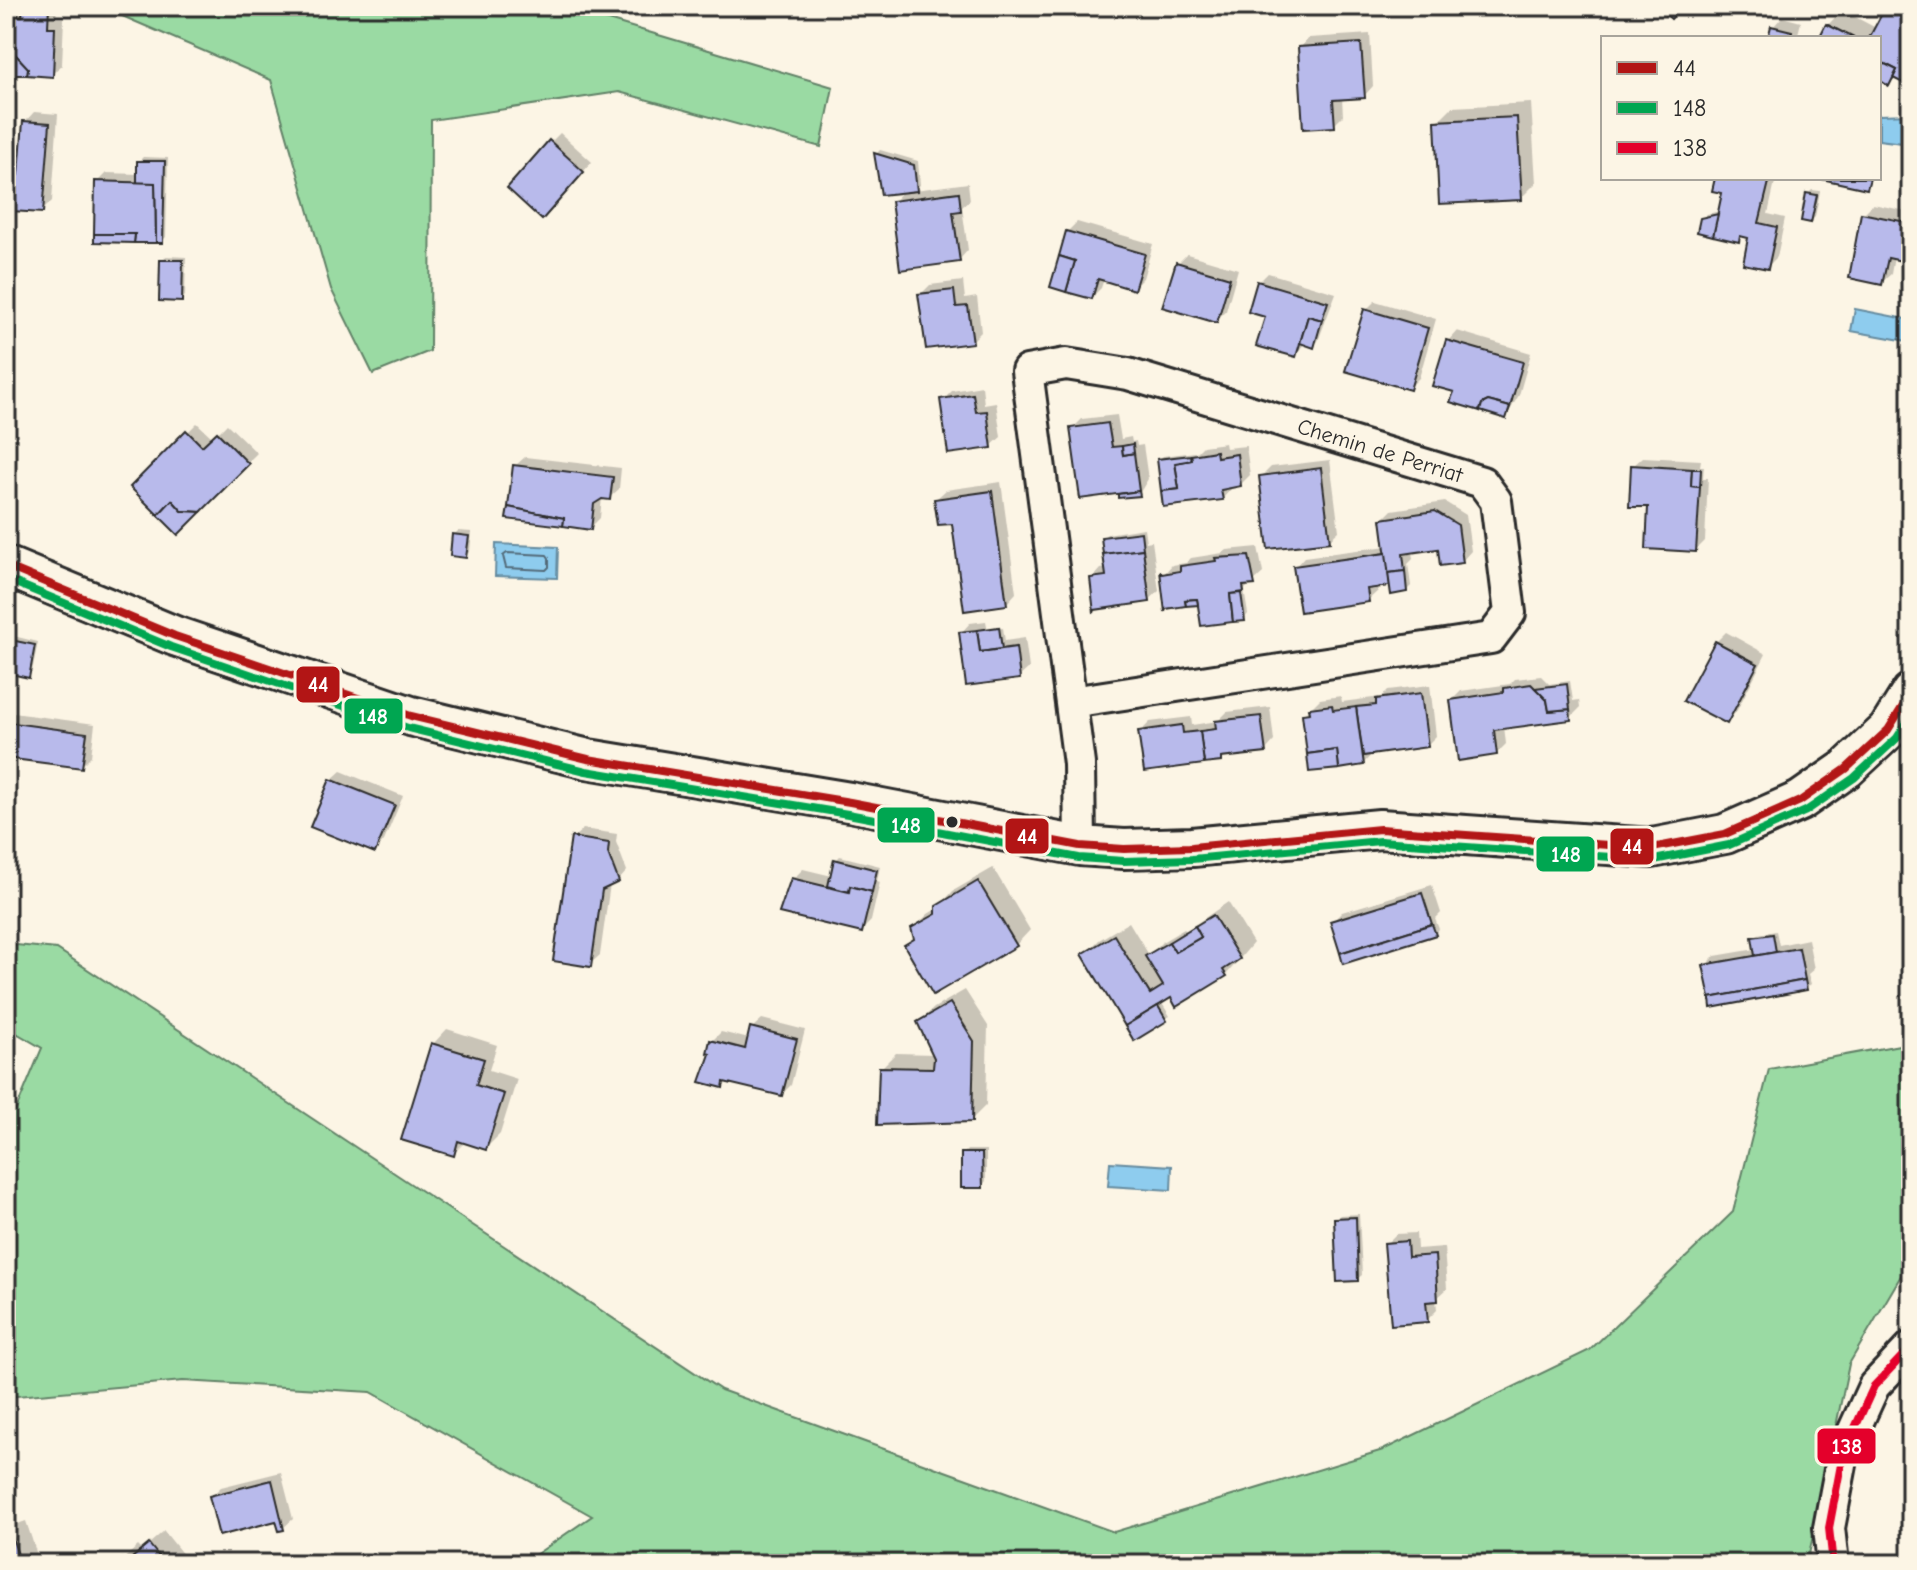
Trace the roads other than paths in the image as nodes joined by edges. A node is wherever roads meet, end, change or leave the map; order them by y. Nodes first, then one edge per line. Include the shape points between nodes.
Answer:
1 (6, 566) edge
2 (1911, 693) edge
3 (1071, 702) junction
4 (1080, 846) junction
5 (1911, 1347) edge
6 (1833, 1564) edge

1 - 4 street via 175,636 411,716 588,759
2 - 4 street via 1888,730 1800,801 1725,834 1652,848 1380,829 1192,847
3 - 3 street, Chemin de Perriat via 1027,371 1066,364 1128,374 1482,482 1496,501 1510,613 1491,638
3 - 4 street, Chemin de Perriat via 1079,764
5 - 6 street via 1874,1386 1843,1454 1829,1528

